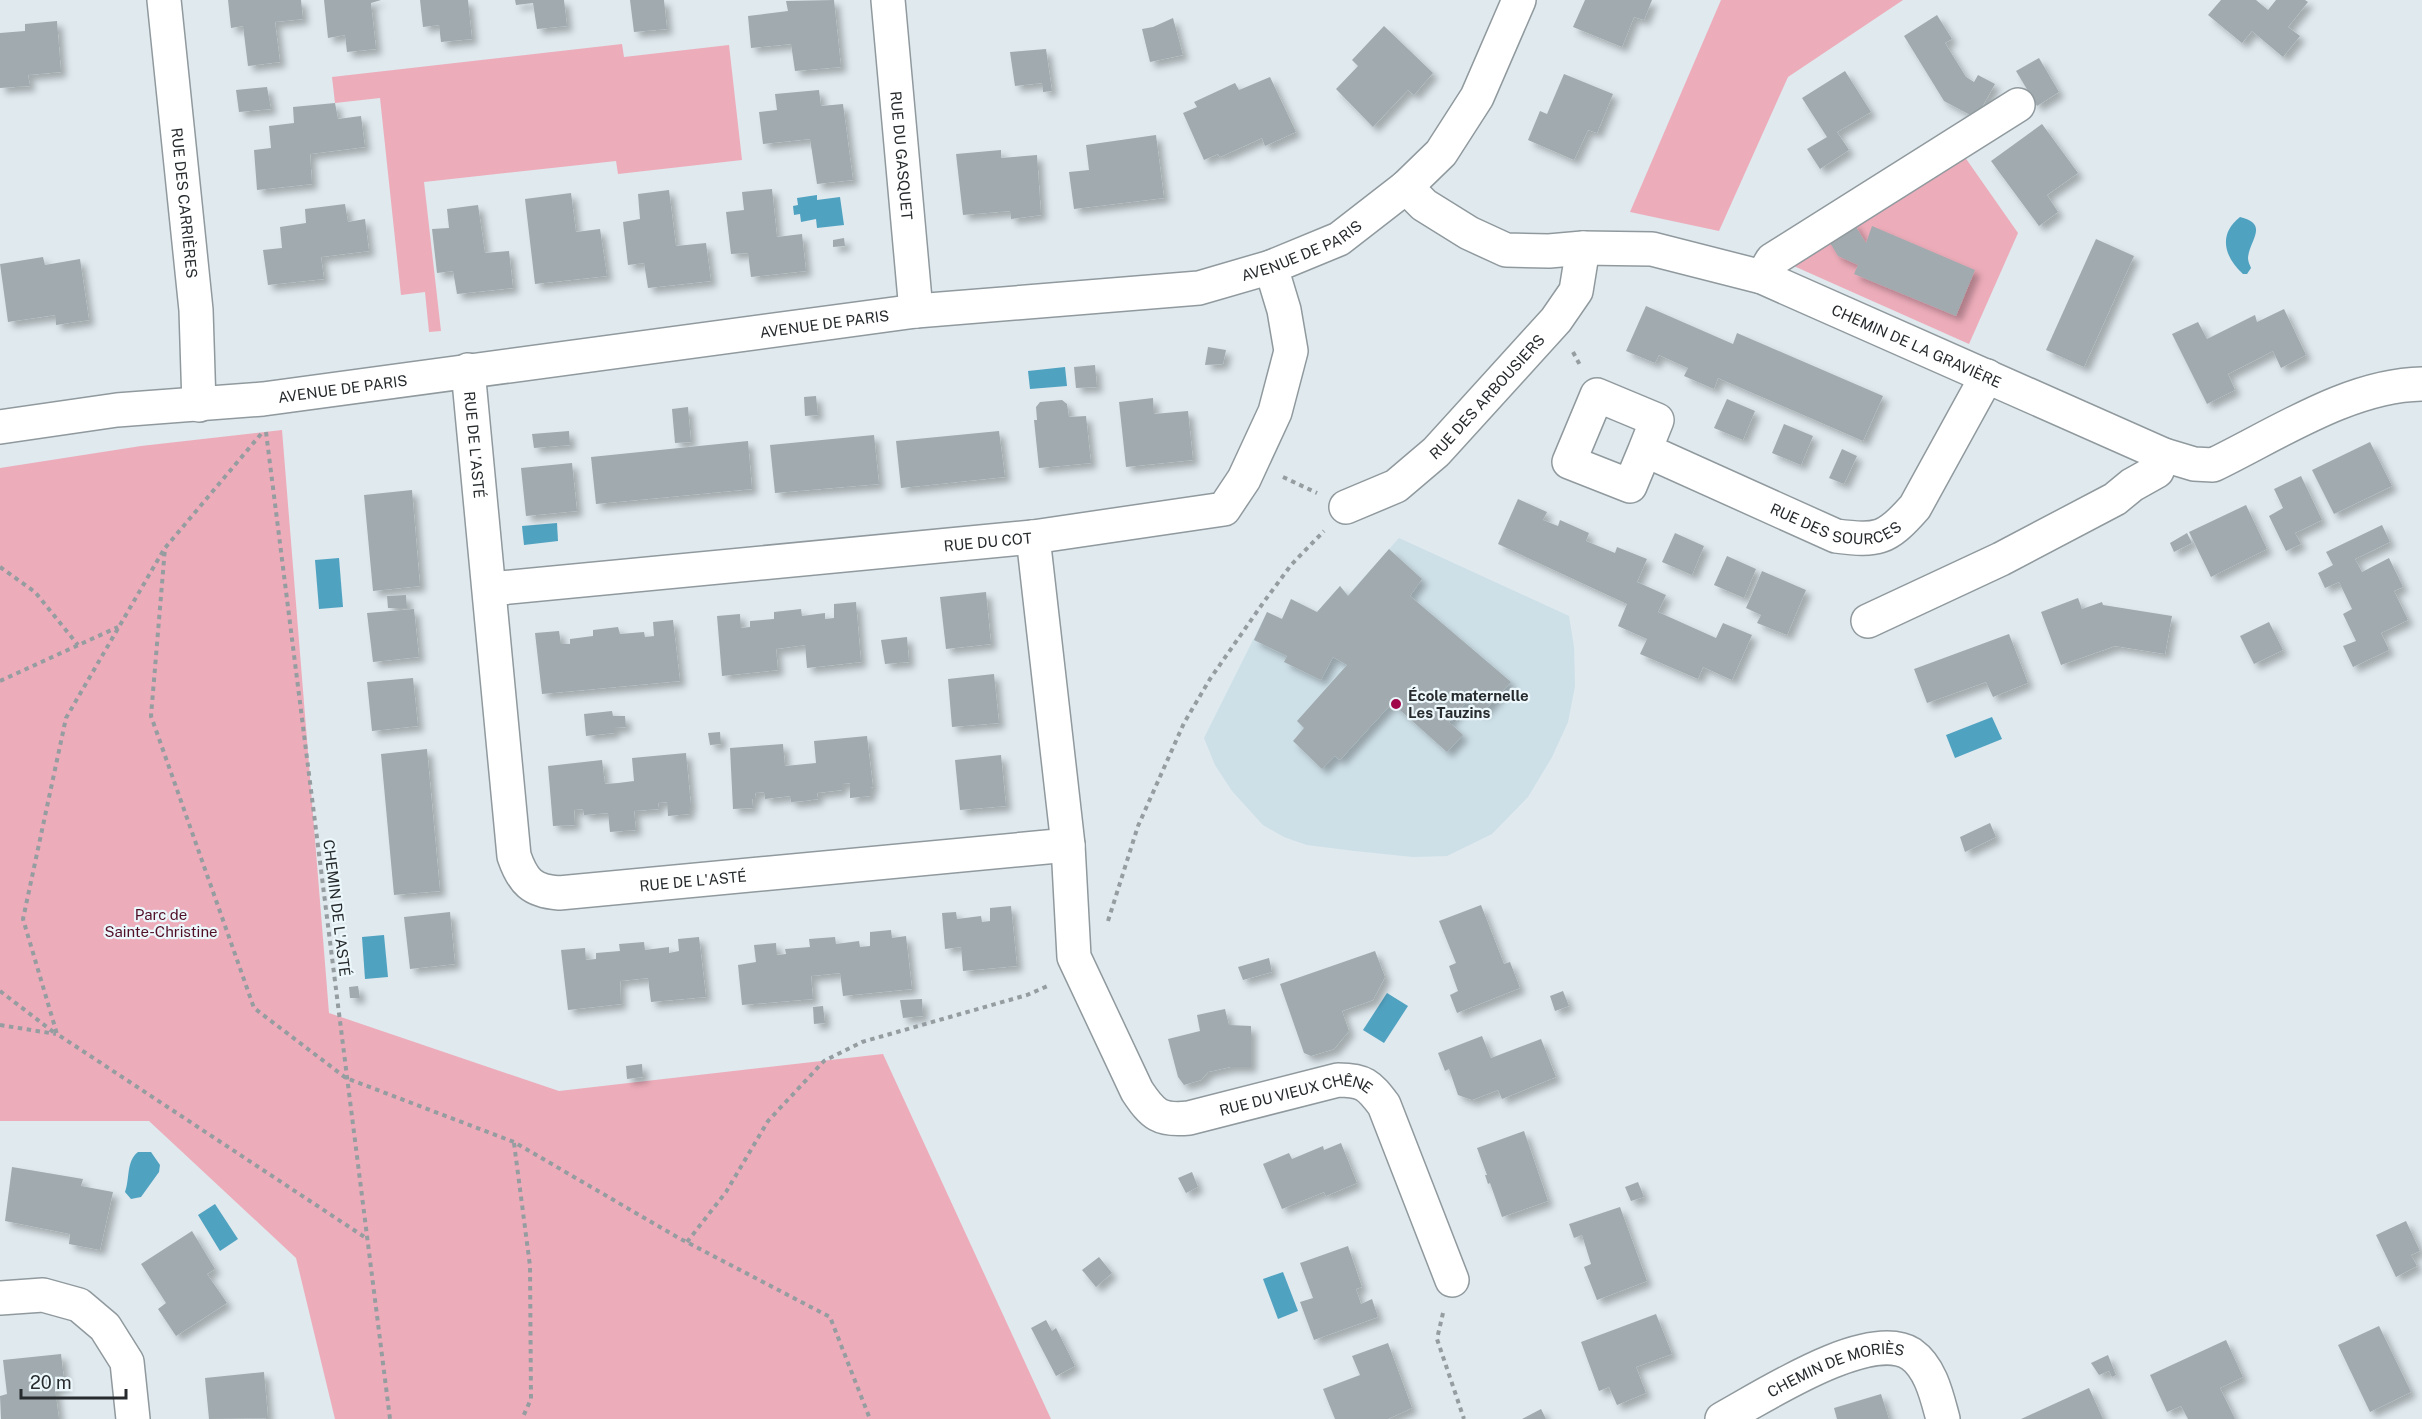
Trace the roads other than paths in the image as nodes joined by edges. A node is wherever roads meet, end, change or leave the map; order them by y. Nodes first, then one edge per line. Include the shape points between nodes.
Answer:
1 (164, 0) edge
2 (888, 0) edge
3 (1519, 0) edge
4 (2018, 105) dead end
5 (1406, 187) junction
6 (1582, 248) junction
7 (1271, 267) junction
8 (1762, 278) junction
9 (916, 311) junction
10 (468, 370) junction
11 (1987, 376) junction
12 (2422, 384) edge
13 (199, 405) junction
14 (0, 427) edge
15 (1645, 450) junction
16 (2164, 455) junction
17 (1346, 507) road end
18 (1033, 537) junction
19 (490, 589) junction
20 (1868, 621) dead end
21 (1068, 845) junction
22 (1452, 1280) road end
23 (0, 1298) edge
24 (1939, 1406) edge
25 (133, 1419) edge
26 (1722, 1419) edge

1 - 13 street, RUE DES CARRIÈRES via 196,310
2 - 9 street, RUE DU GASQUET
3 - 5 street, AVENUE DE PARIS via 1478,97 1441,153
4 - 8 street via 1772,260
5 - 6 street, CHEMIN DE LA GRAVIÈRE via 1424,205 1506,250
5 - 7 street, AVENUE DE PARIS via 1339,239
6 - 8 street, CHEMIN DE LA GRAVIÈRE via 1652,249
6 - 17 street, RUE DES ARBOUSIERS via 1576,291 1556,320 1436,452 1396,486
7 - 9 street, AVENUE DE PARIS via 1199,288
7 - 18 street, RUE DU COT via 1291,351 1275,412 1252,463 1224,509
8 - 11 street, CHEMIN DE LA GRAVIÈRE
9 - 10 street, AVENUE DE PARIS
10 - 13 street, AVENUE DE PARIS
10 - 19 street, RUE DE L'ASTÉ
11 - 15 street, RUE DES SOURCES via 1915,507 1899,525 1868,540 1836,537
11 - 16 street, CHEMIN DE LA GRAVIÈRE
12 - 16 street, CHEMIN DE LA GRAVIÈRE via 2388,386 2355,396 2213,465
13 - 14 street, AVENUE DE PARIS via 117,410
15 - 15 street via 1657,420 1597,395 1569,462 1630,486
16 - 20 street via 2157,471 2132,484 2115,499 2001,559
18 - 19 street, RUE DU COT
18 - 21 street
19 - 21 street, RUE DE L'ASTÉ via 514,856 519,872 540,891 560,893
21 - 22 street, RUE DU VIEUX CHÊNE via 1074,957 1147,1106 1171,1120 1338,1080 1354,1080 1369,1086 1384,1105
23 - 25 street via 43,1295 79,1305 105,1327 127,1362
24 - 26 street, CHEMIN DE MORIÈS via 1924,1368 1911,1354 1894,1348 1867,1349 1834,1360

